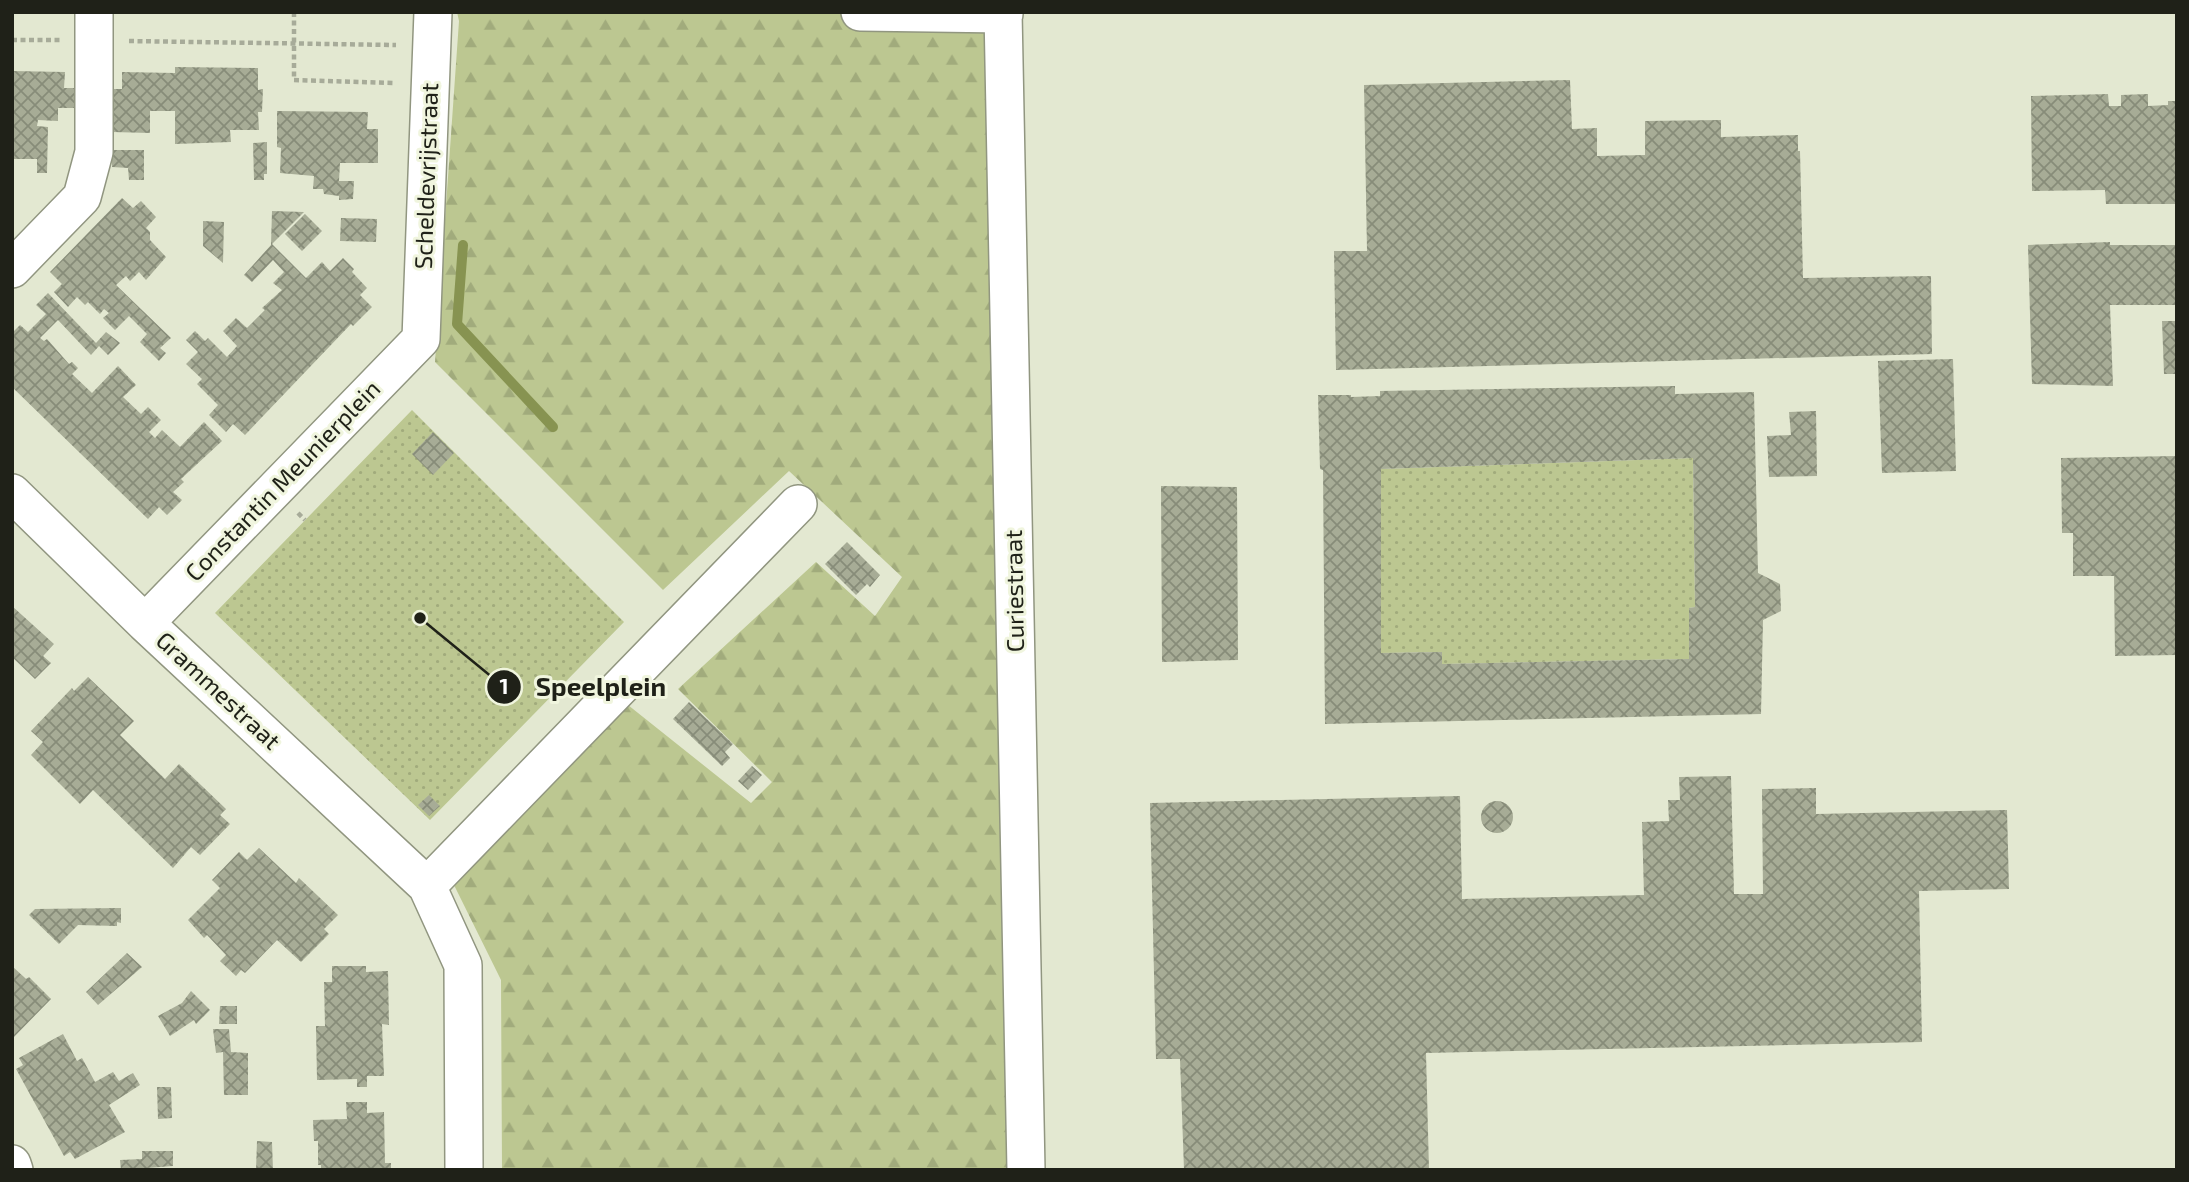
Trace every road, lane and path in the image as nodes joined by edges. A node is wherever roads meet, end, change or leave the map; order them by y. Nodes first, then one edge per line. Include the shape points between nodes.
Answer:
1 (294, 12) edge
2 (860, 12) edge
3 (1004, 13) edge
4 (94, 26) edge
5 (433, 29) edge
6 (12, 40) edge
7 (294, 41) junction
8 (430, 84) junction
9 (12, 269) edge
10 (421, 340) joint
11 (12, 493) edge
12 (798, 504) dead end
13 (145, 623) junction
14 (427, 886) junction
15 (12, 1164) edge
16 (14, 1170) edge
17 (464, 1170) edge
18 (1026, 1170) edge

1 - 7 path
2 - 3 street
3 - 18 street, Curiestraat
4 - 6 path
4 - 7 path
4 - 9 street via 94,152 82,197
5 - 7 path
5 - 8 street, Scheldevrijstraat
7 - 8 path via 293,80
8 - 10 street, Scheldevrijstraat
10 - 13 street, Constantin Meunierplein
11 - 13 street, Grammestraat
12 - 14 street
13 - 14 street, Grammestraat
14 - 17 street via 463,965
15 - 16 street

